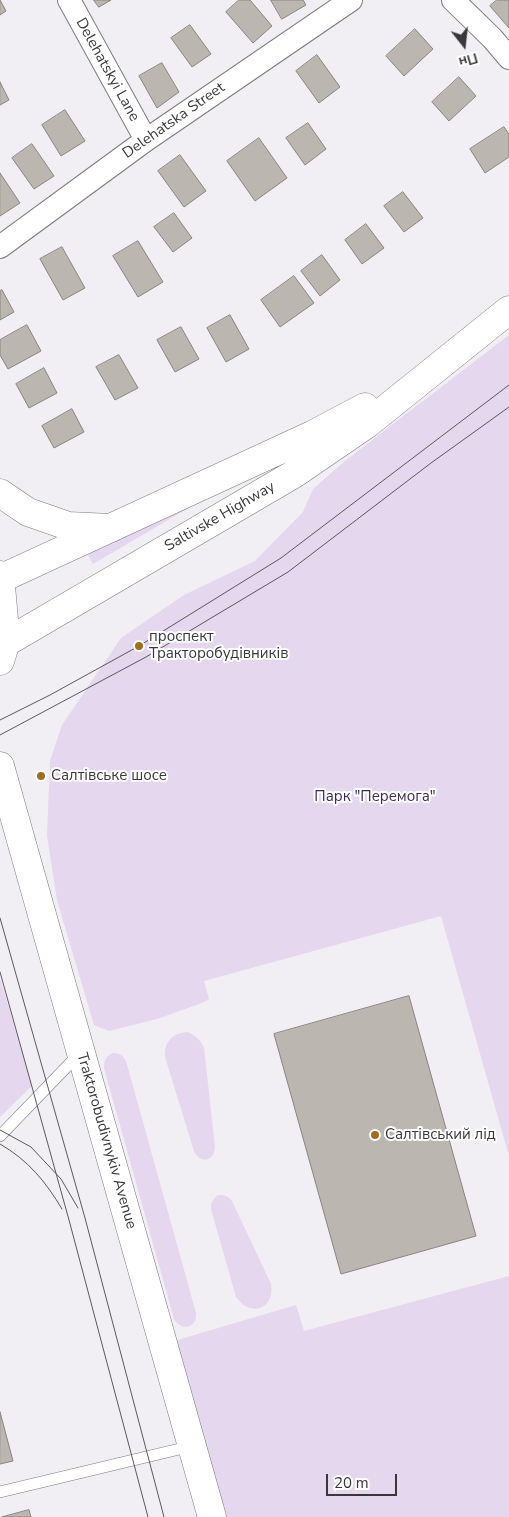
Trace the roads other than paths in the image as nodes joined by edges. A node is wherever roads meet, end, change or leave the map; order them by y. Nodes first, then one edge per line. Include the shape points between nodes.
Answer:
1 (69, 0) edge
2 (351, 0) edge
3 (453, 0) edge
4 (509, 58) edge
5 (146, 140) junction
6 (0, 246) edge
7 (509, 310) edge
8 (430, 373) junction
9 (0, 493) edge
10 (111, 528) junction
11 (0, 578) edge
12 (2, 649) edge
13 (0, 766) edge
14 (80, 1052) junction
15 (0, 1136) edge
16 (192, 1446) junction
17 (0, 1492) edge
18 (212, 1517) edge

1 - 5 street, Delehatskyi Lane
2 - 5 street, Delehatska Street
3 - 4 street
5 - 6 street, Delehatska Street
7 - 8 main road, Saltivske Highway
8 - 10 main road, Saltivske Highway via 312,435
8 - 12 main road, Saltivske Highway via 367,424 294,474
9 - 10 main road via 28,512 68,526
10 - 11 main road, Saltivske Highway
11 - 12 main road
13 - 14 main road, Traktorobudivnykiv Avenue
14 - 15 lane
14 - 16 main road, Traktorobudivnykiv Avenue
16 - 17 lane
16 - 18 main road, Traktorobudivnykiv Avenue

